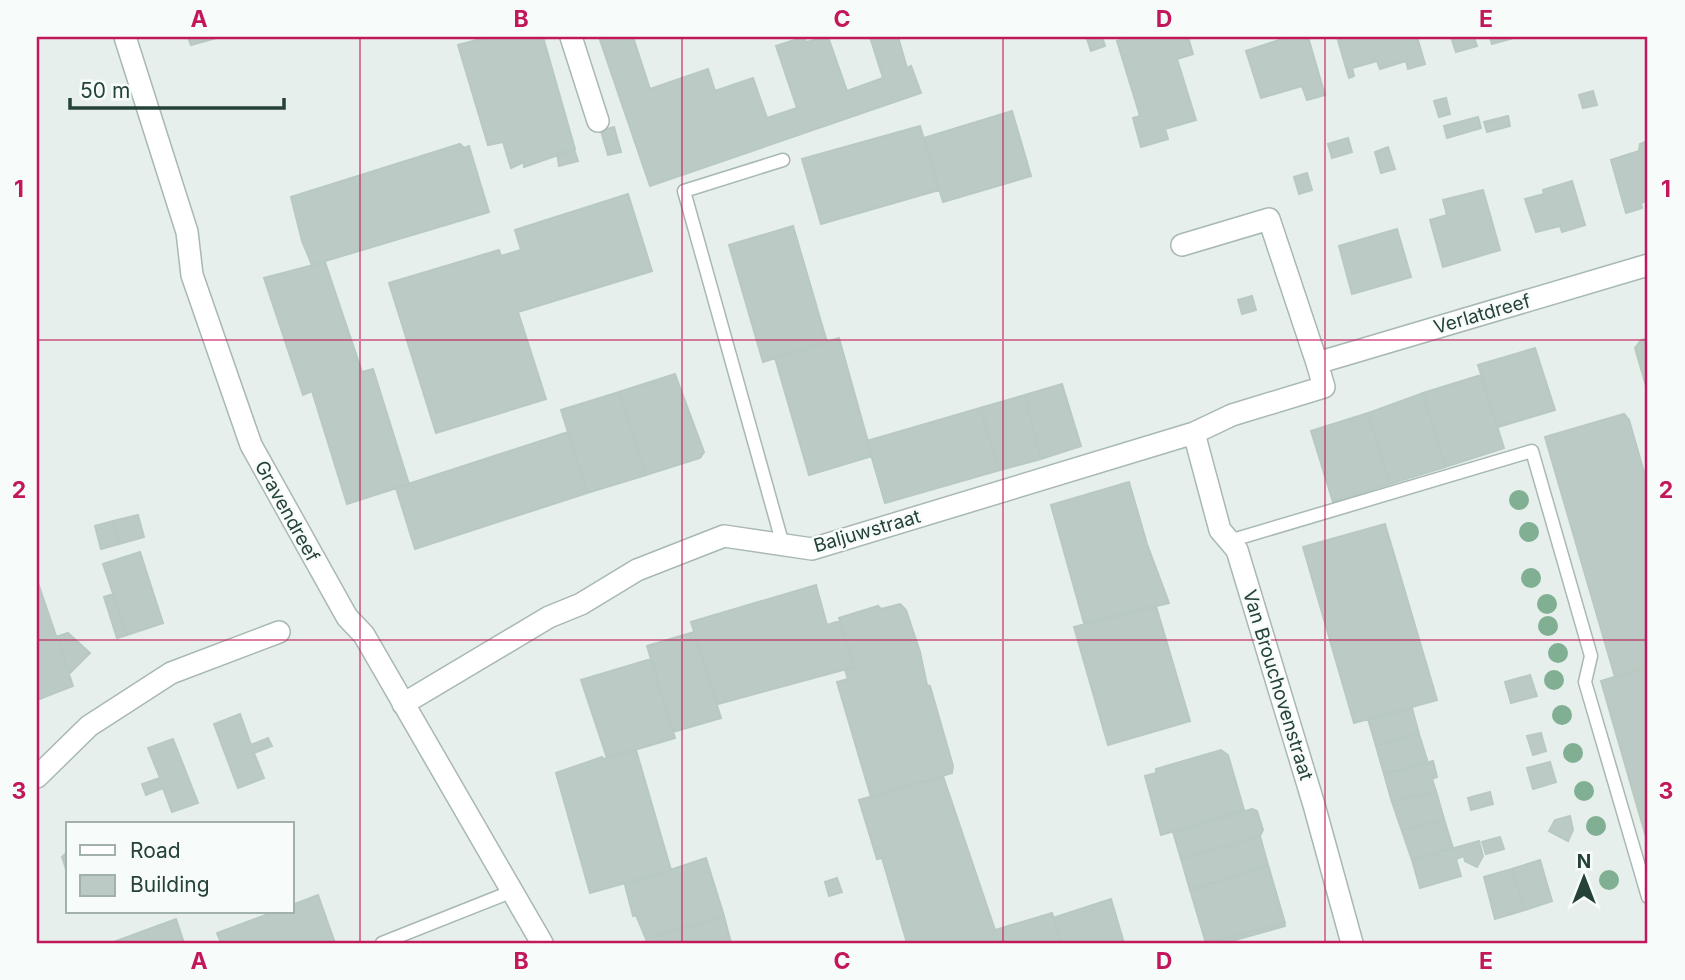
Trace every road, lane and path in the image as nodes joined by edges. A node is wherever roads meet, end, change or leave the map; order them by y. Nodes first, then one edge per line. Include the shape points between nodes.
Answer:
1 (125, 37) edge
2 (571, 37) edge
3 (598, 121) dead end
4 (783, 160) dead end
5 (1182, 245) dead end
6 (1648, 265) edge
7 (1317, 363) junction
8 (1194, 433) junction
9 (1229, 541) junction
10 (783, 545) junction
11 (279, 632) dead end
12 (403, 704) junction
13 (37, 777) edge
14 (513, 891) junction
15 (1648, 897) edge
16 (382, 943) edge
17 (542, 943) edge
18 (1352, 943) edge

1 - 12 street, Gravendreef via 187,232 192,275 251,445 337,600 364,635
2 - 3 street
4 - 10 lane via 684,191
5 - 7 street via 1269,219
6 - 7 street, Verlatdreef
7 - 8 street via 1324,387 1231,415
8 - 9 street, Van Brouchovenstraat via 1220,530
8 - 10 street, Baljuwstraat via 812,549
9 - 15 lane via 1532,451 1591,656 1585,682
9 - 18 street, Van Brouchovenstraat via 1237,550
10 - 12 street, Baljuwstraat via 724,536 637,570
11 - 13 street via 171,673 89,726
12 - 14 street, Gravendreef
14 - 16 lane
14 - 17 street, Gravendreef

